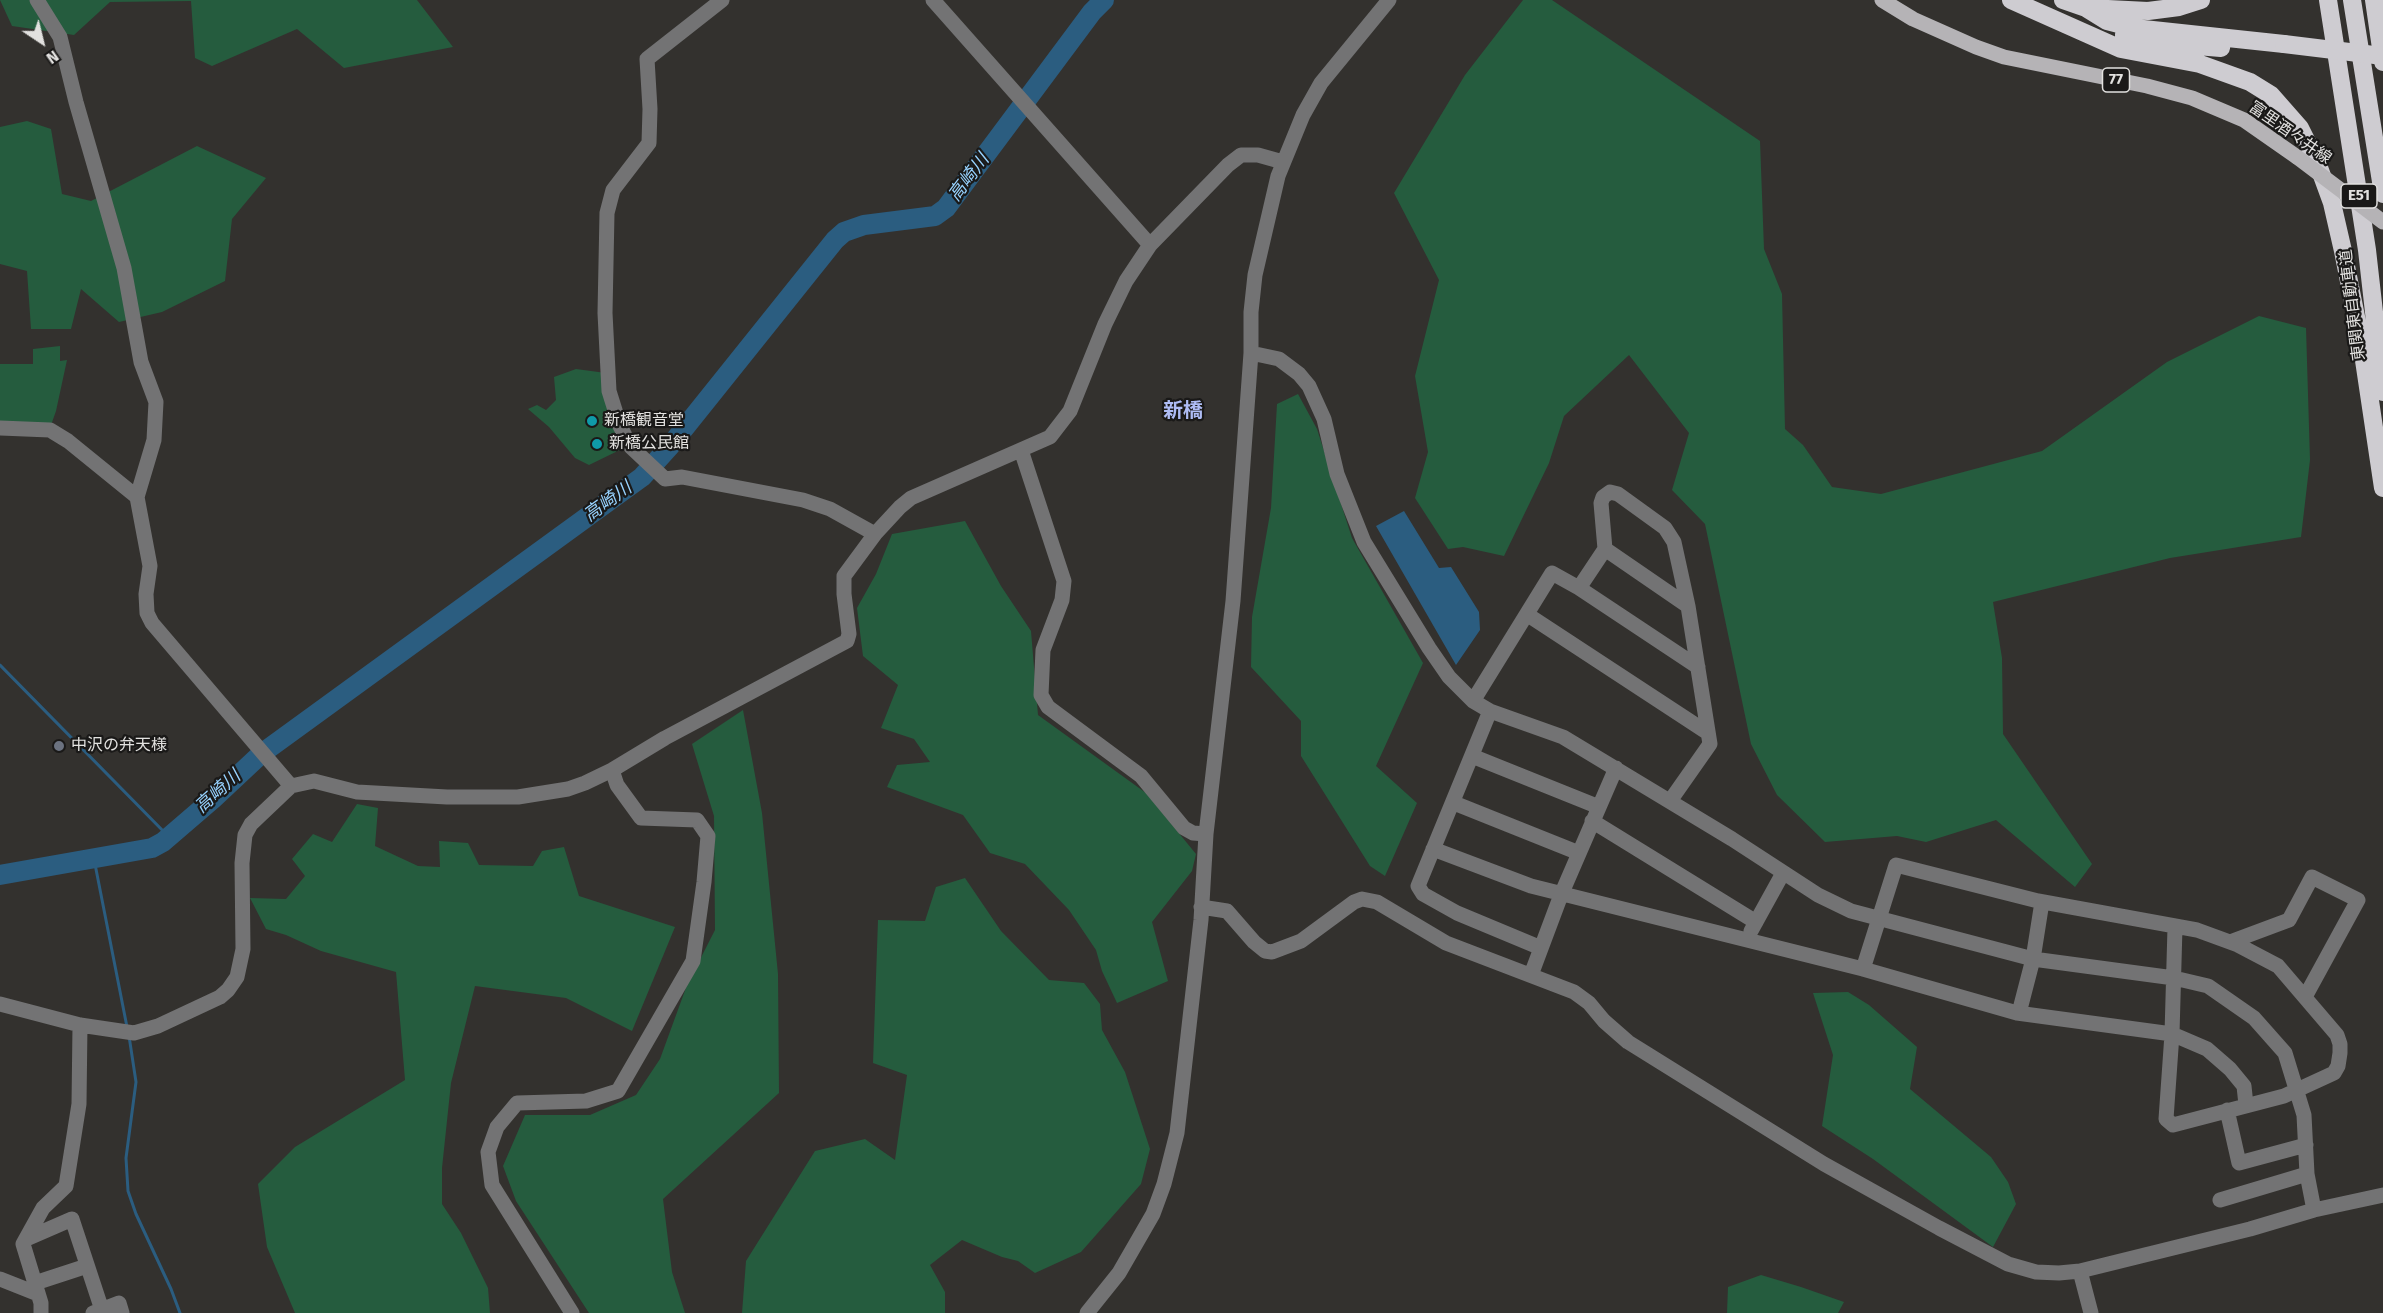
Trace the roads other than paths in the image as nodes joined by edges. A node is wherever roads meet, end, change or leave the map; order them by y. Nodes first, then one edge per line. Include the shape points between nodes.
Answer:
1 (37, 0) edge
2 (722, 0) edge
3 (933, 0) edge
4 (1389, 0) edge
5 (1882, 0) edge
6 (1895, 0) edge
7 (2011, 0) edge
8 (2063, 0) edge
9 (2201, 0) edge
10 (2328, 0) edge
11 (2352, 0) edge
12 (2374, 0) edge
13 (2086, 8) junction
14 (1925, 24) junction
15 (2076, 28) junction
16 (2285, 49) junction
17 (2383, 56) edge
18 (2383, 63) edge
19 (1283, 162) junction
20 (2383, 194) edge
21 (2383, 222) edge
22 (1150, 245) junction
23 (1251, 353) junction
24 (2383, 392) edge
25 (0, 428) edge
26 (1021, 450) junction
27 (2383, 488) edge
28 (137, 497) junction
29 (875, 534) junction
30 (1605, 549) junction
31 (1579, 588) junction
32 (1688, 606) junction
33 (1528, 615) junction
34 (1698, 667) junction
35 (1473, 701) junction
36 (1490, 711) junction
37 (1708, 733) junction
38 (1472, 756) junction
39 (1616, 768) junction
40 (612, 770) junction
41 (291, 786) junction
42 (1670, 801) junction
43 (1454, 802) junction
44 (1599, 807) junction
45 (1592, 821) junction
46 (1206, 834) junction
47 (1433, 849) junction
48 (1579, 853) junction
49 (1783, 873) junction
50 (1561, 895) junction
51 (2042, 902) junction
52 (1202, 907) junction
53 (1879, 920) junction
54 (1756, 922) junction
55 (2175, 927) junction
56 (1746, 940) junction
57 (2230, 942) junction
58 (1541, 948) junction
59 (2033, 959) junction
60 (1863, 969) junction
61 (1531, 975) junction
62 (2174, 978) junction
63 (2305, 997) junction
64 (0, 1004) edge
65 (2019, 1013) junction
66 (80, 1025) junction
67 (2172, 1034) junction
68 (2298, 1092) junction
69 (2246, 1105) junction
70 (2227, 1110) junction
71 (2306, 1145) junction
72 (2307, 1174) junction
73 (2383, 1196) edge
74 (2220, 1200) dead end
75 (2314, 1210) junction
76 (26, 1239) junction
77 (87, 1266) junction
78 (2080, 1271) junction
79 (0, 1280) edge
80 (37, 1288) junction
81 (98, 1311) edge
82 (41, 1313) edge
83 (122, 1313) edge
84 (572, 1313) edge
85 (1087, 1313) edge
86 (2091, 1313) edge

1 - 28 street via 60,37 124,268 141,362 156,402 154,440
2 - 29 street via 647,59 649,143 613,190 607,213 604,313 609,391 631,447 665,479 682,477 803,500 830,509
3 - 22 street
4 - 19 street via 1321,83
5 - 14 main road, 富里酒々井線 / 77
6 - 14 main road, 富里酒々井線 / 77
7 - 15 highway
8 - 13 highway
9 - 13 highway via 2148,11
10 - 24 highway, 東関東自動車道 / E51 via 2365,238
11 - 20 highway, E51
12 - 18 highway
13 - 16 highway via 2107,21 2134,28
14 - 21 main road, 富里酒々井線 / 77, bridge via 2004,57 2147,86 2192,98 2244,120
15 - 16 highway via 2108,31 2149,42
15 - 27 highway via 2121,49 2200,64 2250,82 2271,95 2300,128 2324,182 2343,251
16 - 17 highway, bridge
16 - 18 highway
19 - 22 street via 1258,154 1241,155
19 - 23 street via 1255,275
22 - 26 street via 1109,315 1070,411 1050,437
23 - 35 street via 1279,359 1309,386 1324,419 1337,474 1364,542 1429,648 1449,677
23 - 46 street via 1233,601
25 - 28 street via 50,430
26 - 29 street via 911,498
26 - 46 street via 1064,581 1062,600 1043,650 1041,695 1048,707 1141,776 1184,828
28 - 41 street via 150,566 146,604 152,623
29 - 40 street via 844,576 847,642
30 - 31 street
30 - 32 street
30 - 32 street via 1601,503 1610,492 1665,528 1674,542
31 - 33 street via 1552,573
31 - 34 street
32 - 34 street
33 - 35 street
33 - 37 street
34 - 37 street
35 - 36 street
36 - 38 street
36 - 39 street via 1563,737
37 - 42 street via 1710,744
38 - 43 street
38 - 44 street
39 - 42 street
39 - 44 street
40 - 41 street via 568,789 518,797 357,792 314,782
40 - 84 street via 616,785 641,818 698,820 708,836 693,961 618,1091 586,1101 517,1103 497,1127 488,1152 492,1185
41 - 66 street via 250,824 245,835 243,949 237,977 228,990 200,1007 134,1033
42 - 49 street
43 - 47 street
43 - 48 street
44 - 45 street
45 - 48 street
45 - 54 street
46 - 52 street
47 - 50 street
47 - 58 street via 1418,886 1423,894 1457,913
48 - 50 street
49 - 53 street via 1818,895
49 - 54 street
50 - 56 street
50 - 58 street
51 - 53 street via 1896,865
51 - 55 street
51 - 59 street
52 - 61 street via 1227,911 1254,942 1272,952 1301,941 1354,902 1367,899 1446,943
52 - 85 street via 1177,1133 1164,1184 1138,1243
53 - 59 street
53 - 60 street
54 - 56 street
55 - 57 street
55 - 62 street
56 - 60 street
57 - 63 street via 2278,966
57 - 63 street via 2289,920 2312,877 2358,900
58 - 61 street
59 - 62 street
59 - 65 street
60 - 65 street
61 - 78 street via 1583,997 1628,1042 1824,1164 1939,1228 2008,1264 2036,1272
62 - 67 street
62 - 68 street via 2208,986 2254,1018 2285,1053
63 - 68 street via 2337,1035 2340,1053 2334,1073
64 - 66 street
65 - 67 street
66 - 76 street via 79,1104 66,1186 43,1208
67 - 69 street via 2207,1049 2230,1069 2244,1086
67 - 70 street via 2166,1119 2173,1125
68 - 69 street
68 - 71 street
69 - 70 street
70 - 71 street via 2239,1163
71 - 72 street
72 - 74 street
72 - 75 street
73 - 75 street
75 - 78 street
76 - 77 street via 72,1219
76 - 80 street via 23,1244
77 - 80 street
77 - 81 street
78 - 86 street
79 - 80 street
80 - 82 street
81 - 83 street via 120,1304

